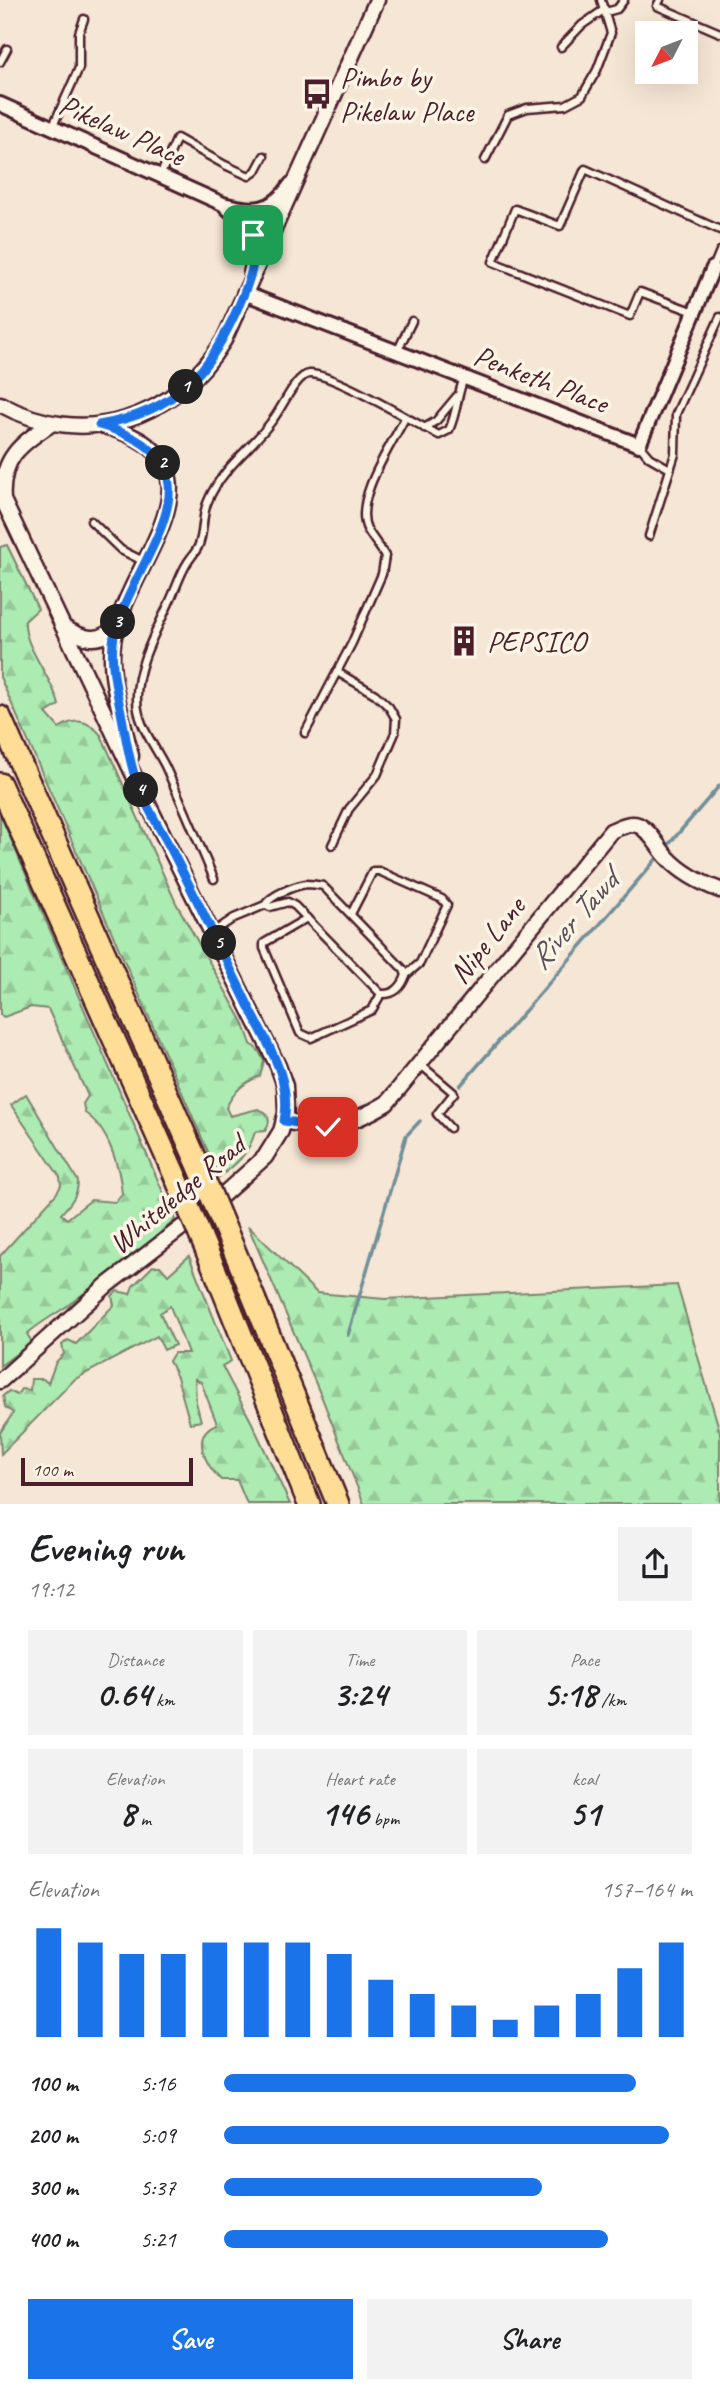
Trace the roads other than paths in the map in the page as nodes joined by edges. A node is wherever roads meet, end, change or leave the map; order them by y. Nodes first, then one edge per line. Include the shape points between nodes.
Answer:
1 (377, 0) edge
2 (601, 0) edge
3 (625, 0) edge
4 (660, 0) edge
5 (606, 10) junction
6 (85, 19) dead end
7 (720, 33) edge
8 (561, 47) dead end
9 (7, 49) dead end
10 (0, 62) edge
11 (0, 104) edge
12 (52, 128) junction
13 (264, 156) dead end
14 (485, 160) dead end
15 (299, 172) junction
16 (160, 176) junction
17 (223, 204) junction
18 (720, 230) edge
19 (720, 251) edge
20 (713, 268) joint
21 (247, 288) junction
22 (695, 312) junction
23 (720, 317) edge
24 (412, 321) dead end
25 (397, 352) junction
26 (464, 378) junction
27 (457, 396) junction
28 (0, 404) edge
29 (405, 418) junction
30 (51, 424) junction
31 (99, 425) junction
32 (423, 428) junction
33 (639, 445) junction
34 (670, 469) junction
35 (91, 521) dead end
36 (649, 536) dead end
37 (145, 562) junction
38 (116, 625) junction
39 (62, 626) junction
40 (337, 672) junction
41 (0, 717) edge
42 (304, 733) dead end
43 (136, 780) junction
44 (0, 783) edge
45 (332, 845) dead end
46 (214, 878) dead end
47 (720, 890) edge
48 (265, 905) junction
49 (351, 914) junction
50 (307, 918) junction
51 (214, 932) junction
52 (406, 975) junction
53 (381, 994) junction
54 (419, 1064) junction
55 (284, 1121) junction
56 (450, 1128) dead end
57 (0, 1381) edge
58 (309, 1504) edge
59 (338, 1504) edge

1 - 15 street
2 - 5 lane
3 - 5 lane via 617,9
4 - 7 lane via 657,6
5 - 8 lane via 582,24
5 - 14 lane via 611,33 582,96 565,105 508,115
6 - 12 lane via 79,33 79,68
9 - 10 lane
11 - 12 street, Pikelaw Place
12 - 16 street, Pikelaw Place
13 - 16 lane via 249,176 177,138
15 - 17 street, Pikelaw Place via 268,206 250,210
15 - 21 street
16 - 17 street, Pikelaw Place
17 - 21 street, Pikelaw Place via 253,235
18 - 22 lane via 585,169 560,226 515,209 494,262 630,316 640,292
19 - 20 lane
20 - 22 street, Penketh Place
21 - 25 street, Penketh Place
21 - 31 street via 224,340 188,385 153,409
22 - 33 street, Penketh Place
23 - 34 lane via 676,414
24 - 25 lane
25 - 26 street, Penketh Place
26 - 27 lane
26 - 33 street, Penketh Place
27 - 32 lane via 436,421
27 - 32 lane via 449,430 439,435
28 - 30 street
29 - 32 lane
29 - 40 lane via 364,504 366,528 386,556 382,574
29 - 46 lane via 310,373 295,384 263,433 220,478 208,501 198,548 186,565 144,663 136,697 138,715
30 - 31 street
30 - 39 street, Whiteledge Road via 17,449 1,483 10,519
31 - 37 street, Whiteledge Road via 144,442 165,469 170,501
33 - 34 lane
34 - 36 lane
35 - 37 lane via 121,551
37 - 38 street, Whiteledge Road
38 - 39 street via 110,633 94,639 79,637
38 - 43 street, Whiteledge Road via 112,672
39 - 43 street, Whiteledge Road
40 - 42 lane
40 - 45 lane via 375,694 396,719 395,733 377,775 349,809
41 - 59 highway, bridge via 197,1162
43 - 51 street, Whiteledge Road
44 - 58 highway, bridge via 176,1178
47 - 54 street, Nipe Lane via 682,871 634,824 611,831
48 - 49 lane via 306,884 323,886
48 - 50 lane via 288,902
48 - 51 lane
49 - 52 lane
49 - 52 lane via 373,871 442,899 447,905 425,952
50 - 53 lane
50 - 53 lane via 264,943 300,1033 311,1038 372,1010
51 - 55 street, Whiteledge Road via 282,1076
52 - 53 lane via 397,989
54 - 55 street, Nipe Lane via 387,1103 359,1120 328,1127
54 - 56 lane via 454,1093 437,1114
55 - 57 street, Whiteledge Road via 271,1149 239,1182 107,1285

